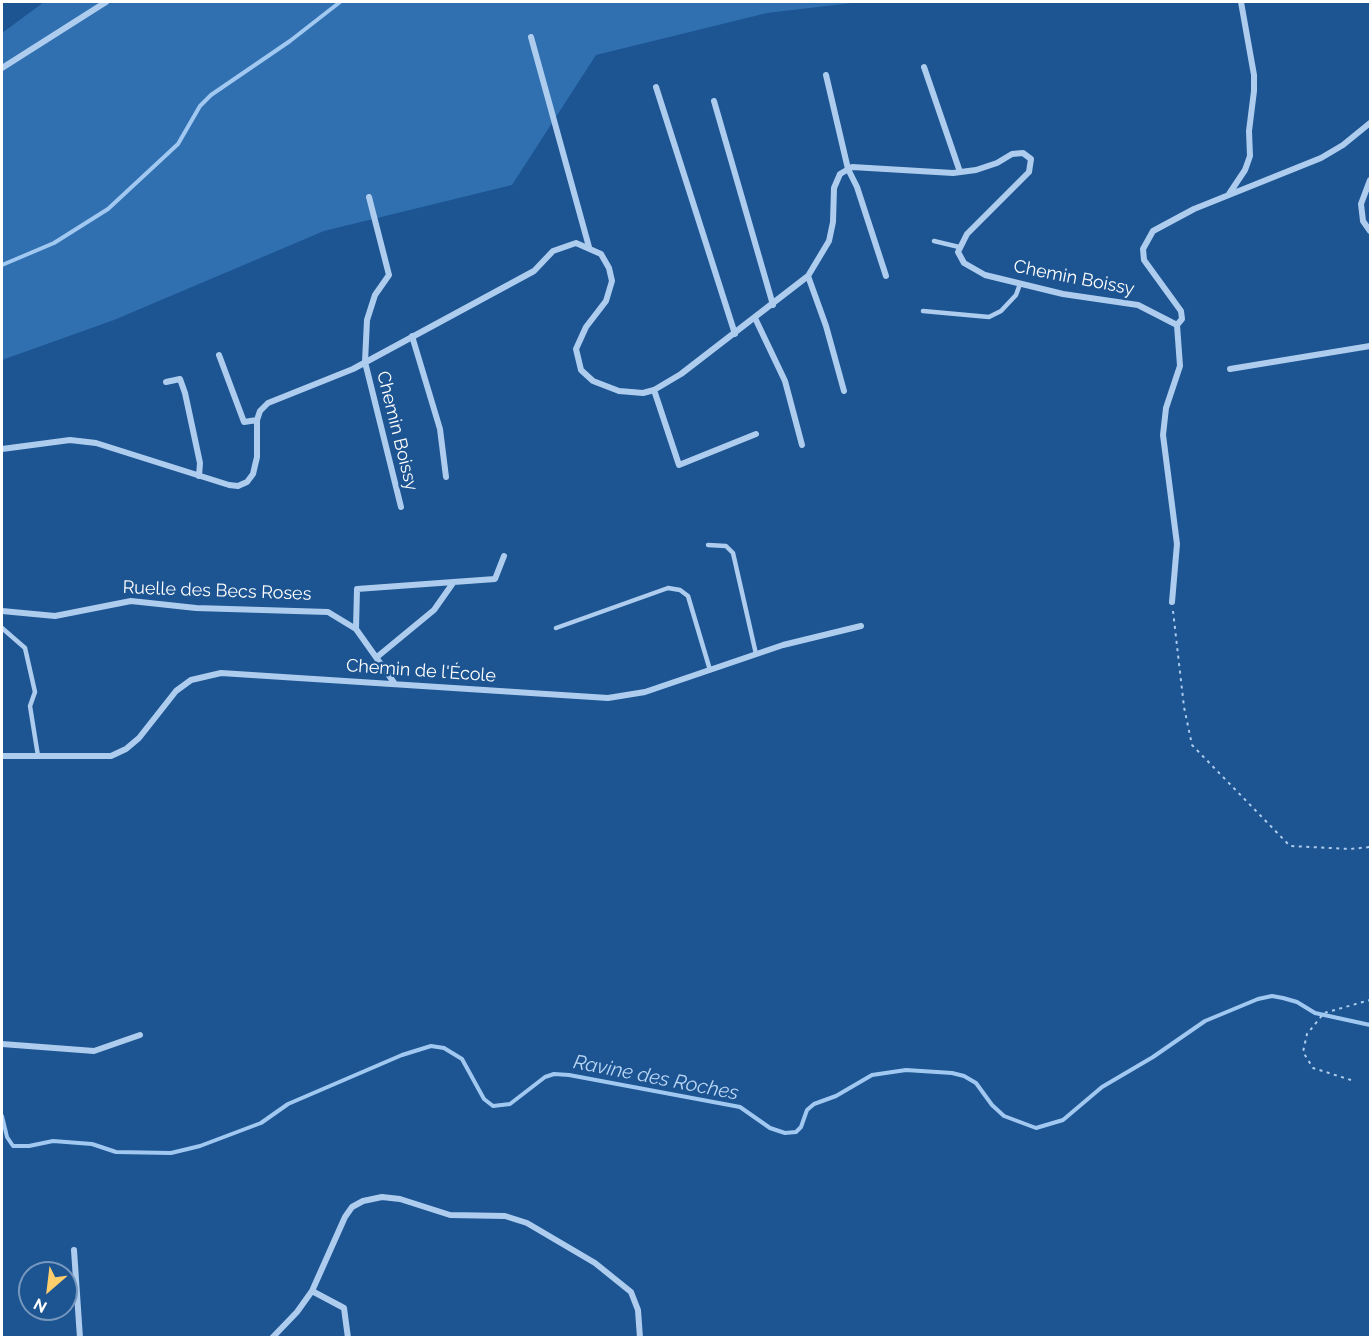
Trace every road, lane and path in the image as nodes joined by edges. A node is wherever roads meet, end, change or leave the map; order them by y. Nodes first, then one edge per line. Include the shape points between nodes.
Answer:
1 (106, 2) edge
2 (1241, 2) edge
3 (531, 37) dead end
4 (924, 67) dead end
5 (2, 68) edge
6 (825, 75) dead end
7 (656, 87) dead end
8 (714, 101) dead end
9 (1371, 123) edge
10 (848, 169) junction
11 (960, 172) junction
12 (1371, 180) edge
13 (1228, 194) junction
14 (369, 197) dead end
15 (1371, 231) edge
16 (934, 241) dead end
17 (589, 247) junction
18 (959, 248) junction
19 (808, 276) junction
20 (886, 276) dead end
21 (1020, 284) junction
22 (773, 305) junction
23 (923, 311) dead end
24 (755, 318) junction
25 (1177, 325) junction
26 (735, 334) junction
27 (412, 336) junction
28 (1371, 346) edge
29 (219, 355) dead end
30 (365, 362) junction
31 (1230, 369) dead end
32 (166, 382) dead end
33 (654, 390) junction
34 (844, 391) dead end
35 (257, 420) junction
36 (756, 434) dead end
37 (802, 445) dead end
38 (2, 448) edge
39 (199, 476) junction
40 (446, 477) dead end
41 (401, 507) dead end
42 (708, 545) dead end
43 (504, 556) dead end
44 (453, 583) junction
45 (1172, 602) joint
46 (2, 611) edge
47 (861, 626) dead end
48 (2, 628) edge
49 (556, 628) dead end
50 (356, 629) junction
51 (756, 654) junction
52 (377, 657) junction
53 (710, 670) junction
54 (395, 684) junction
55 (2, 756) edge
56 (39, 756) junction
57 (1371, 847) edge
58 (1371, 1000) edge
59 (140, 1035) dead end
60 (2, 1044) edge
61 (1351, 1080) dead end
62 (75, 1250) dead end
63 (312, 1291) junction
64 (80, 1338) edge
65 (272, 1338) edge
66 (348, 1338) edge
67 (640, 1338) edge

1 - 5 street
2 - 13 street via 1255,82 1250,156
3 - 17 street
4 - 11 street
6 - 10 street
7 - 26 street
8 - 22 street
9 - 13 street, Chemin Boissy via 1321,158
10 - 11 street via 870,166 913,172
10 - 19 street via 840,174 834,188 829,242
10 - 20 street
11 - 18 street via 997,163 1017,153 1031,159 1029,172 967,234
12 - 15 street via 1361,204 1363,221
13 - 25 street, Chemin Boissy via 1153,231 1143,249 1147,266 1181,312 1182,319
14 - 30 street, Chemin Boissy via 389,275 375,295 367,320
16 - 18 lane
17 - 27 street, Chemin Boissy via 564,245 534,271
17 - 33 street via 601,254 612,280 606,301 580,338 576,349 578,364 585,376 619,391
18 - 21 street, Chemin Boissy via 960,257 971,268
19 - 22 street
19 - 34 street
21 - 23 lane via 1016,295 1001,311 989,317
21 - 25 street, Chemin Boissy via 1138,305
22 - 24 street
24 - 26 street
24 - 37 street via 785,381
25 - 45 street via 1180,366 1166,408 1163,435 1177,544
26 - 33 street
27 - 30 street, Chemin Boissy
27 - 40 street, Chemin Boissy via 440,429
28 - 31 street
29 - 35 street via 244,422
30 - 35 street, Chemin Boissy via 268,403
30 - 41 street, Chemin Boissy
32 - 39 street via 180,379 185,393 200,462
33 - 36 street via 680,465
35 - 39 street via 256,465 247,482 229,485
38 - 39 street via 70,440 96,443
42 - 51 lane via 726,546 733,553
43 - 44 street via 495,579
44 - 50 street via 357,589
44 - 52 street via 426,618
45 - 57 path via 1192,745 1290,846
46 - 50 street, Ruelle des Becs Roses via 55,616 130,601 196,608 312,609 328,612
47 - 51 street, Chemin de l'École
48 - 56 lane via 25,648 35,692 30,706
49 - 53 lane via 668,588 680,590 688,596
50 - 52 street, Ruelle des Becs Roses
51 - 53 street, Chemin de l'École
52 - 54 street, Ruelle des Becs Roses
53 - 54 street, Chemin de l'École via 645,692 608,698
54 - 56 street, Chemin de l'École via 206,675 176,691 126,749 111,756
55 - 56 street, Chemin de l'École
58 - 61 path via 1324,1012 1307,1034 1303,1052 1313,1068
59 - 60 street via 94,1051
62 - 64 street
63 - 65 street
63 - 66 street via 344,1308
63 - 67 street via 352,1207 382,1197 400,1199 450,1215 505,1216 527,1223 595,1263 631,1292 638,1310

